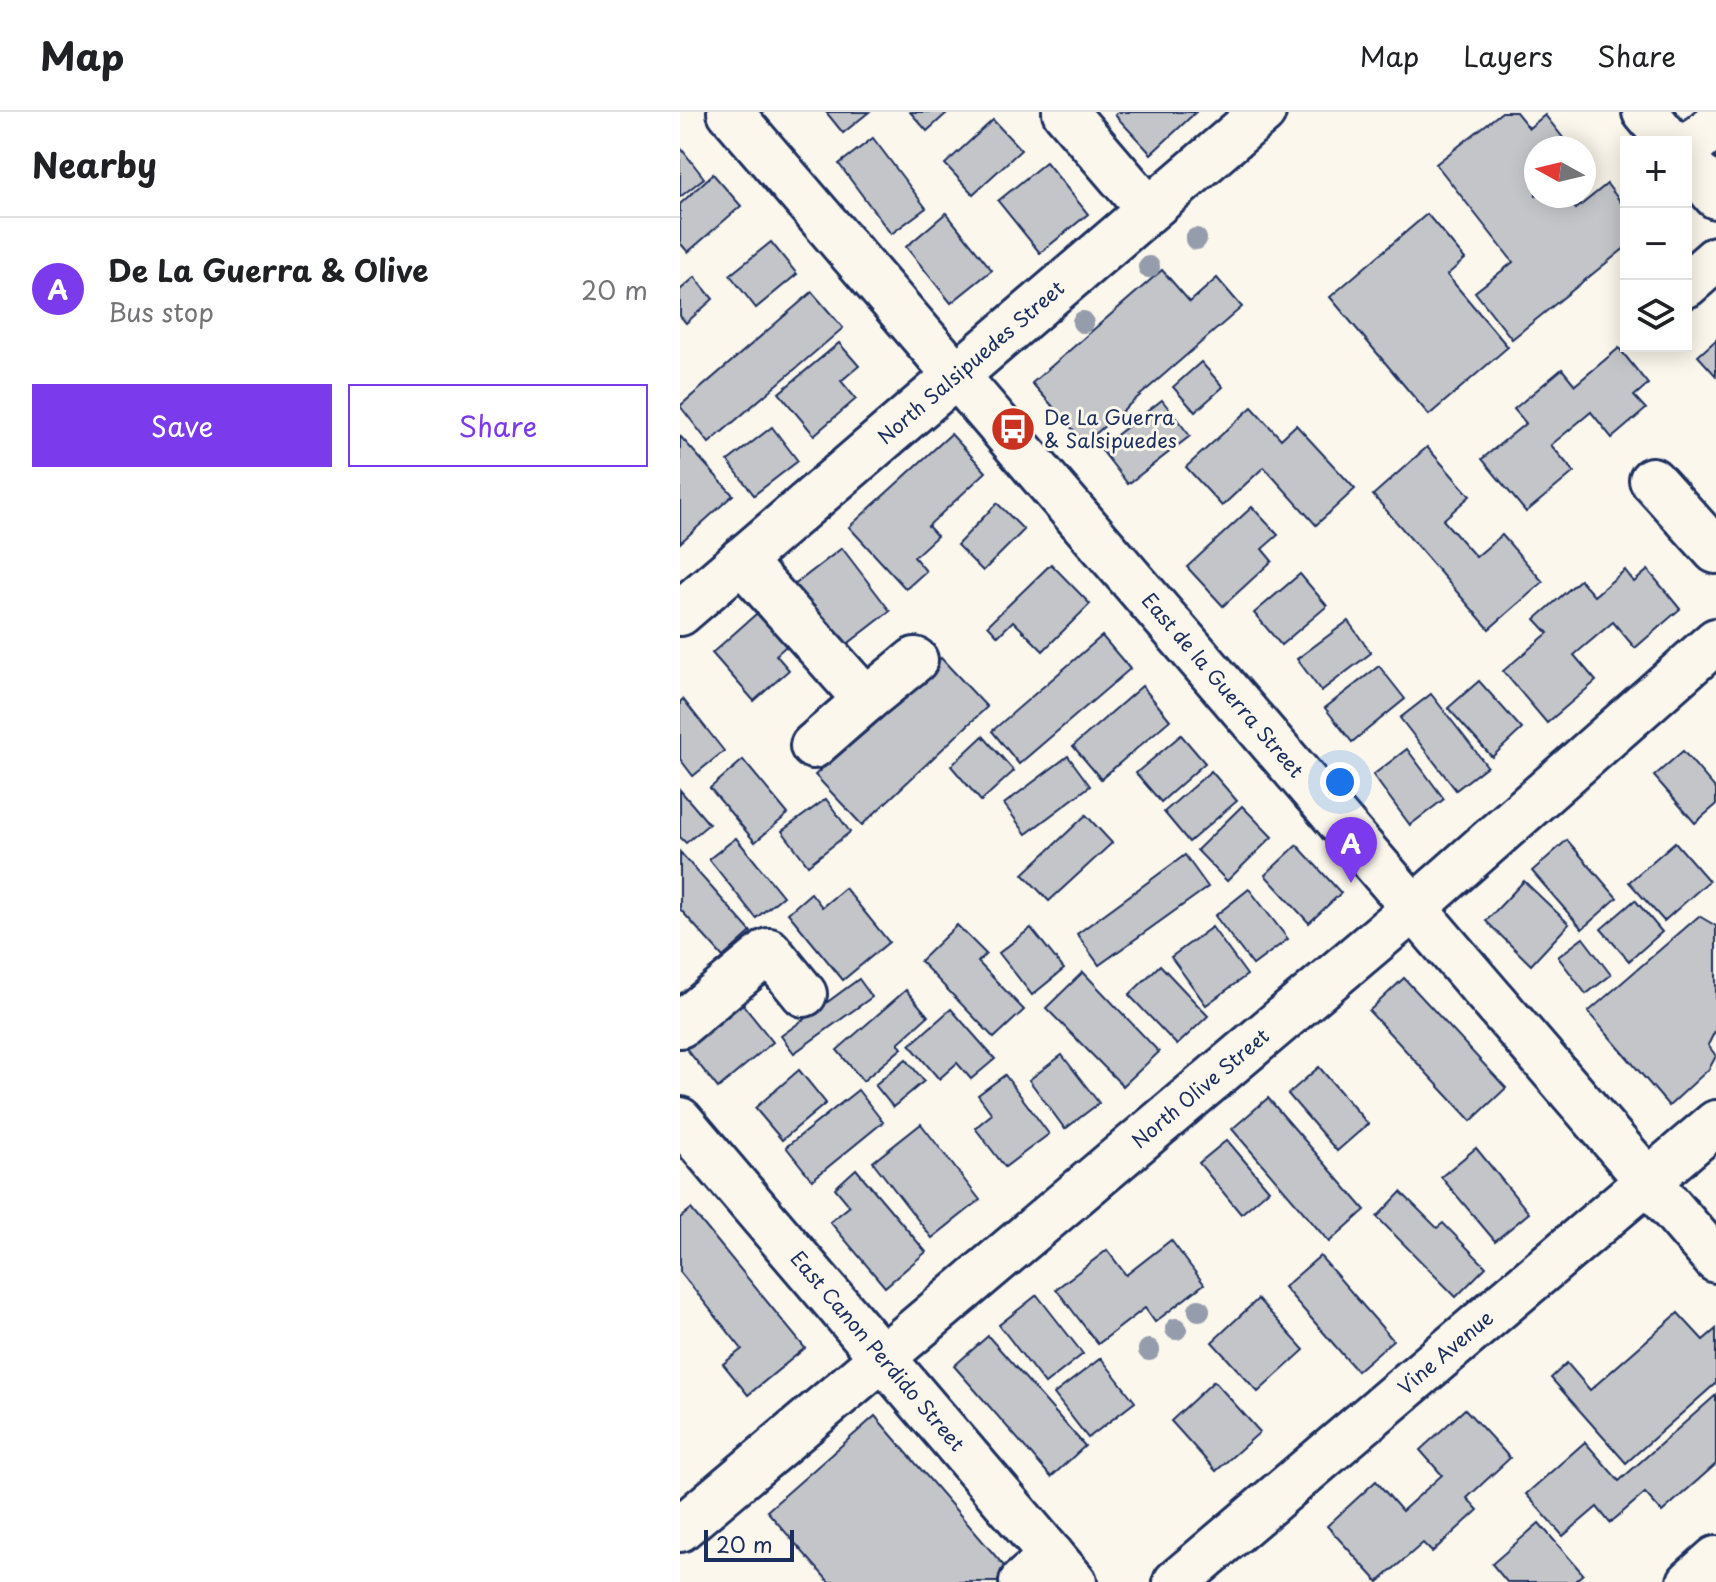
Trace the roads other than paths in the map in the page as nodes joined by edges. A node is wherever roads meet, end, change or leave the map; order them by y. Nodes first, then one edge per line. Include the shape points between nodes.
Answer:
1 (730, 112) edge
2 (1065, 112) edge
3 (1263, 112) edge
4 (1645, 112) edge
5 (1716, 124) edge
6 (1665, 136) edge
7 (1692, 145) edge
8 (1692, 167) edge
9 (1716, 196) edge
10 (1148, 209) junction
11 (1716, 259) edge
12 (1692, 280) edge
13 (958, 376) junction
14 (1652, 480) dead end
15 (1716, 551) edge
16 (741, 560) junction
17 (680, 613) edge
18 (1716, 641) edge
19 (915, 660) dead end
20 (866, 700) junction
21 (813, 746) dead end
22 (1413, 909) junction
23 (804, 994) dead end
24 (680, 1025) edge
25 (680, 1120) edge
26 (1716, 1123) edge
27 (1648, 1182) junction
28 (1716, 1260) edge
29 (882, 1356) junction
30 (680, 1529) edge
31 (1716, 1559) edge
32 (1050, 1573) edge
33 (1176, 1582) edge
34 (1690, 1582) edge

1 - 13 street, East de la Guerra Street
2 - 10 street
3 - 10 street, North Salsipuedes Street
4 - 6 street
5 - 7 street
8 - 9 street
10 - 13 street, North Salsipuedes Street
11 - 12 street
13 - 16 street, North Salsipuedes Street
13 - 22 street, East de la Guerra Street
14 - 15 street
16 - 17 street, North Salsipuedes Street
16 - 20 street
18 - 22 street, North Olive Street
19 - 20 street
20 - 21 street
22 - 27 street, East de la Guerra Street
22 - 29 street, North Olive Street
23 - 24 street via 769,951
25 - 29 street, East Canon Perdido Street
26 - 27 street, Vine Avenue
27 - 28 street, East de la Guerra Street
27 - 33 street, Vine Avenue
29 - 30 street, North Olive Street
29 - 32 street, East Canon Perdido Street
31 - 34 street

